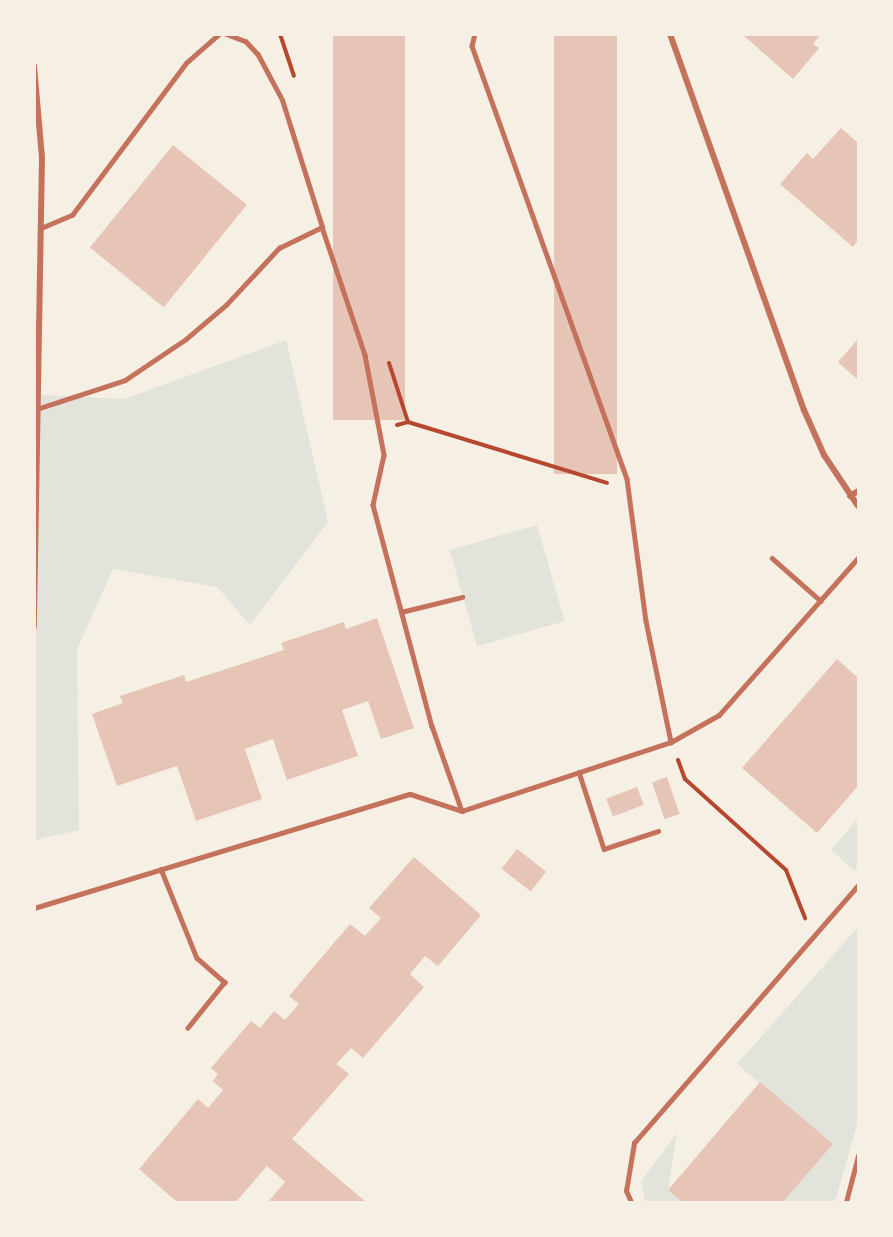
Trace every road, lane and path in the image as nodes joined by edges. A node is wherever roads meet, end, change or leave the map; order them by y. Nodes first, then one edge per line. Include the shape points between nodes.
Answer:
1 (219, 34) edge
2 (225, 34) edge
3 (475, 34) edge
4 (670, 34) edge
5 (34, 66) edge
6 (322, 227) junction
7 (41, 228) junction
8 (37, 409) junction
9 (379, 431) junction
10 (627, 479) junction
11 (858, 491) edge
12 (850, 496) junction
13 (858, 507) edge
14 (772, 558) dead end
15 (858, 558) edge
16 (462, 597) dead end
17 (821, 601) junction
18 (401, 612) junction
19 (34, 627) edge
20 (671, 742) junction
21 (579, 772) junction
22 (462, 811) junction
23 (658, 831) dead end
24 (161, 869) junction
25 (858, 885) edge
26 (34, 909) edge
27 (820, 930) junction
28 (188, 1028) dead end
29 (858, 1155) edge
30 (631, 1203) edge
31 (846, 1203) edge

1 - 7 lane via 186,63 72,214
2 - 6 lane via 246,42 258,55 282,100
3 - 10 lane via 472,46
4 - 12 street via 804,410 824,455
5 - 7 street via 42,158
6 - 8 lane via 279,248 226,305 186,339 125,380
6 - 9 lane via 365,355
7 - 8 street
8 - 19 street
9 - 10 path via 408,422 607,483
9 - 18 lane via 384,455 373,505
10 - 20 lane via 646,621
11 - 12 street
12 - 13 street
14 - 17 lane
15 - 17 lane
16 - 18 lane
17 - 20 lane via 719,715
18 - 22 lane via 432,726
20 - 21 lane
20 - 27 path via 685,779 786,870 804,917
21 - 22 lane
21 - 23 lane via 604,849
22 - 24 street via 410,794
24 - 26 street
24 - 28 lane via 197,958 225,982
25 - 27 lane
27 - 30 lane via 634,1143 626,1191
29 - 31 lane

